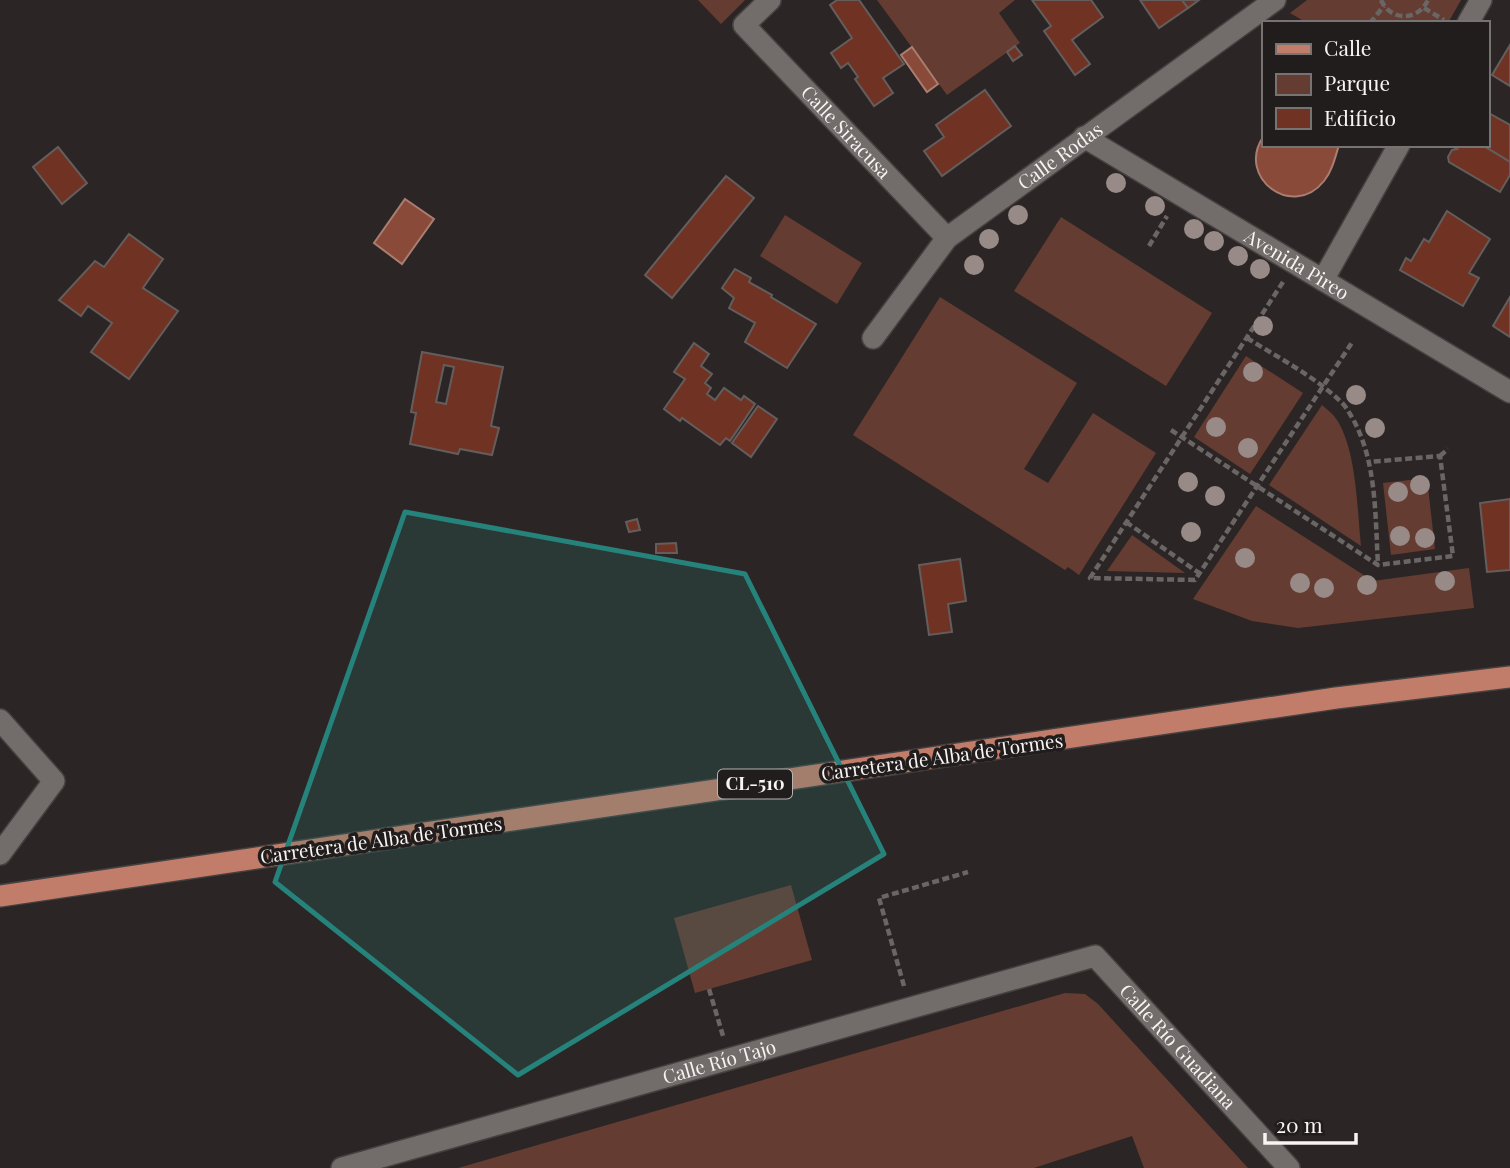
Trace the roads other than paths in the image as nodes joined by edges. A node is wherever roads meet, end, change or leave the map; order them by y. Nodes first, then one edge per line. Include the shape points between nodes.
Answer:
1 (770, 0) edge
2 (1275, 0) edge
3 (1481, 0) edge
4 (1469, 21) edge
5 (1084, 137) junction
6 (1398, 147) edge
7 (947, 238) junction
8 (1323, 279) junction
9 (873, 338) dead end
10 (1510, 392) edge
11 (1510, 677) edge
12 (0, 720) edge
13 (0, 854) edge
14 (0, 897) edge
15 (1095, 956) joint
16 (342, 1168) edge
17 (1289, 1168) edge

1 - 7 street, Calle Siracusa via 744,25
2 - 5 street, Calle Rodas
3 - 4 street
5 - 7 street, Calle Rodas
5 - 8 street, Avenida Pireo
6 - 8 street
7 - 9 street, Calle Rodas
8 - 10 street, Avenida Pireo
11 - 14 main road, Carretera de Alba de Tormes / CL-510 via 1323,700
12 - 13 street via 54,781
15 - 16 street, Calle Río Tajo
15 - 17 street, Calle Río Guadiana

